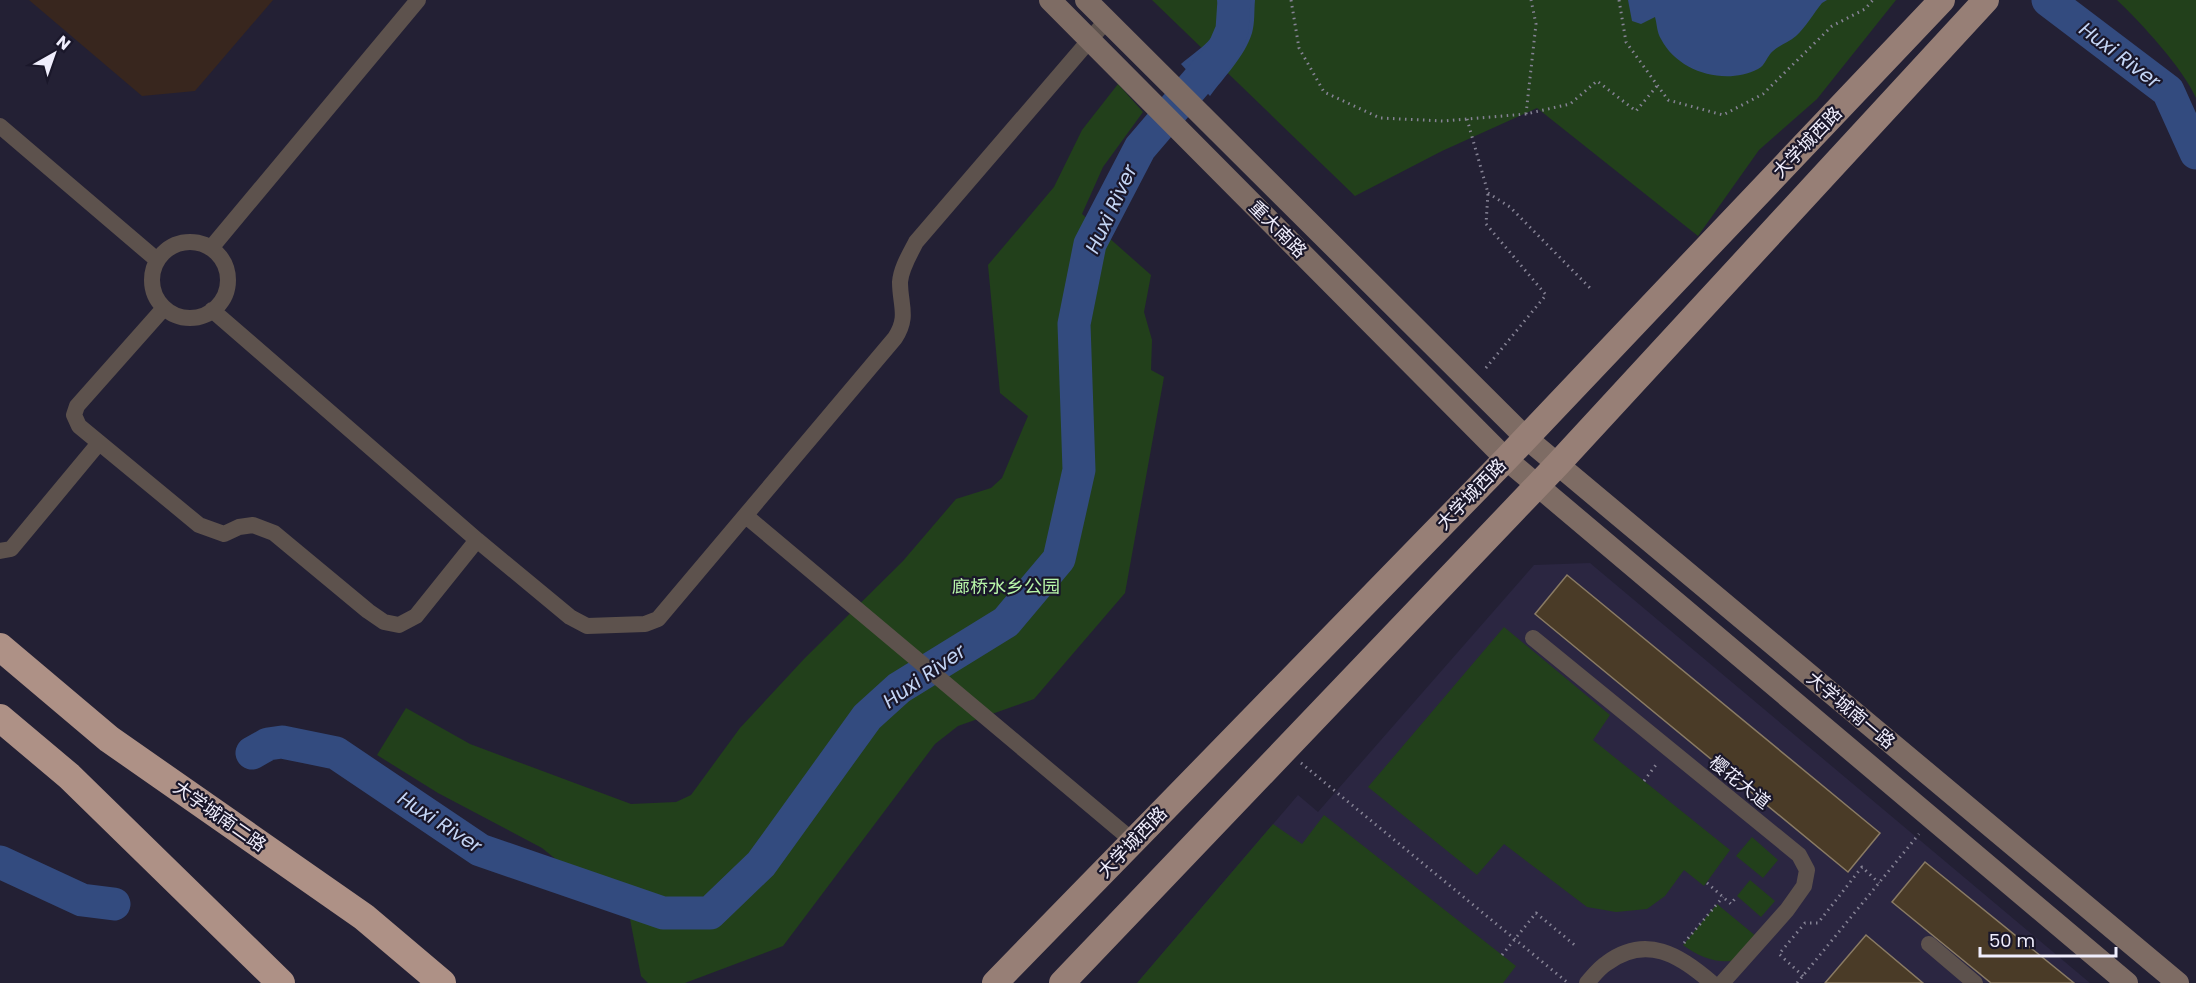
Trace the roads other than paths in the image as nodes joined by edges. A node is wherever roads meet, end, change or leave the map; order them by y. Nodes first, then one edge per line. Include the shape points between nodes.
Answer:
1 (418, 0) edge
2 (1050, 0) edge
3 (1086, 0) edge
4 (1942, 0) edge
5 (1979, 8) edge
6 (1106, 21) junction
7 (1090, 40) junction
8 (0, 126) edge
9 (211, 248) junction
10 (157, 260) junction
11 (164, 308) junction
12 (212, 310) junction
13 (1525, 437) junction
14 (99, 443) junction
15 (1506, 459) junction
16 (1557, 465) junction
17 (1537, 486) junction
18 (746, 516) junction
19 (477, 540) junction
20 (0, 551) edge
21 (1533, 638) dead end
22 (0, 647) edge
23 (0, 718) edge
24 (1133, 841) junction
25 (1929, 944) dead end
26 (1070, 980) edge
27 (281, 983) edge
28 (442, 983) edge
29 (995, 983) edge
30 (1587, 983) edge
31 (1712, 983) edge
32 (1722, 983) edge
33 (1975, 983) edge
34 (2127, 983) edge
35 (2178, 983) edge

1 - 9 street
2 - 7 main road, 重大南路
3 - 6 main road, 重大南路
4 - 13 main road, 大学城西路
5 - 16 main road, 大学城西路
6 - 7 street
6 - 13 main road, 重大南路
7 - 15 main road, 重大南路
7 - 18 street via 916,242 900,280 903,326
8 - 10 street
9 - 10 street via 200,243 176,244
9 - 12 street via 220,256 228,279 221,302
10 - 11 street via 152,285
11 - 12 street via 188,318
11 - 14 street via 77,406 74,415 79,426
12 - 19 street
13 - 15 main road, 大学城西路
13 - 16 main road, 大学城南一路
14 - 19 street via 200,525 224,534 253,525 274,533 384,622 399,625 416,616
14 - 20 street via 11,549
15 - 17 main road, 大学城南一路
15 - 24 main road, 大学城西路
16 - 17 main road, 大学城西路
16 - 35 main road, 大学城南一路
17 - 26 main road, 大学城西路
17 - 34 main road, 大学城南一路
18 - 19 street via 658,619 645,624 587,626 570,617
18 - 24 street
21 - 32 street, 樱花大道 via 1799,855 1807,870 1804,886 1788,910
22 - 28 highway, 大学城南二路 via 110,739 364,917
23 - 27 highway via 69,776
24 - 29 main road, 大学城西路
25 - 33 street
30 - 31 street via 1606,963 1630,950 1661,950 1693,966

